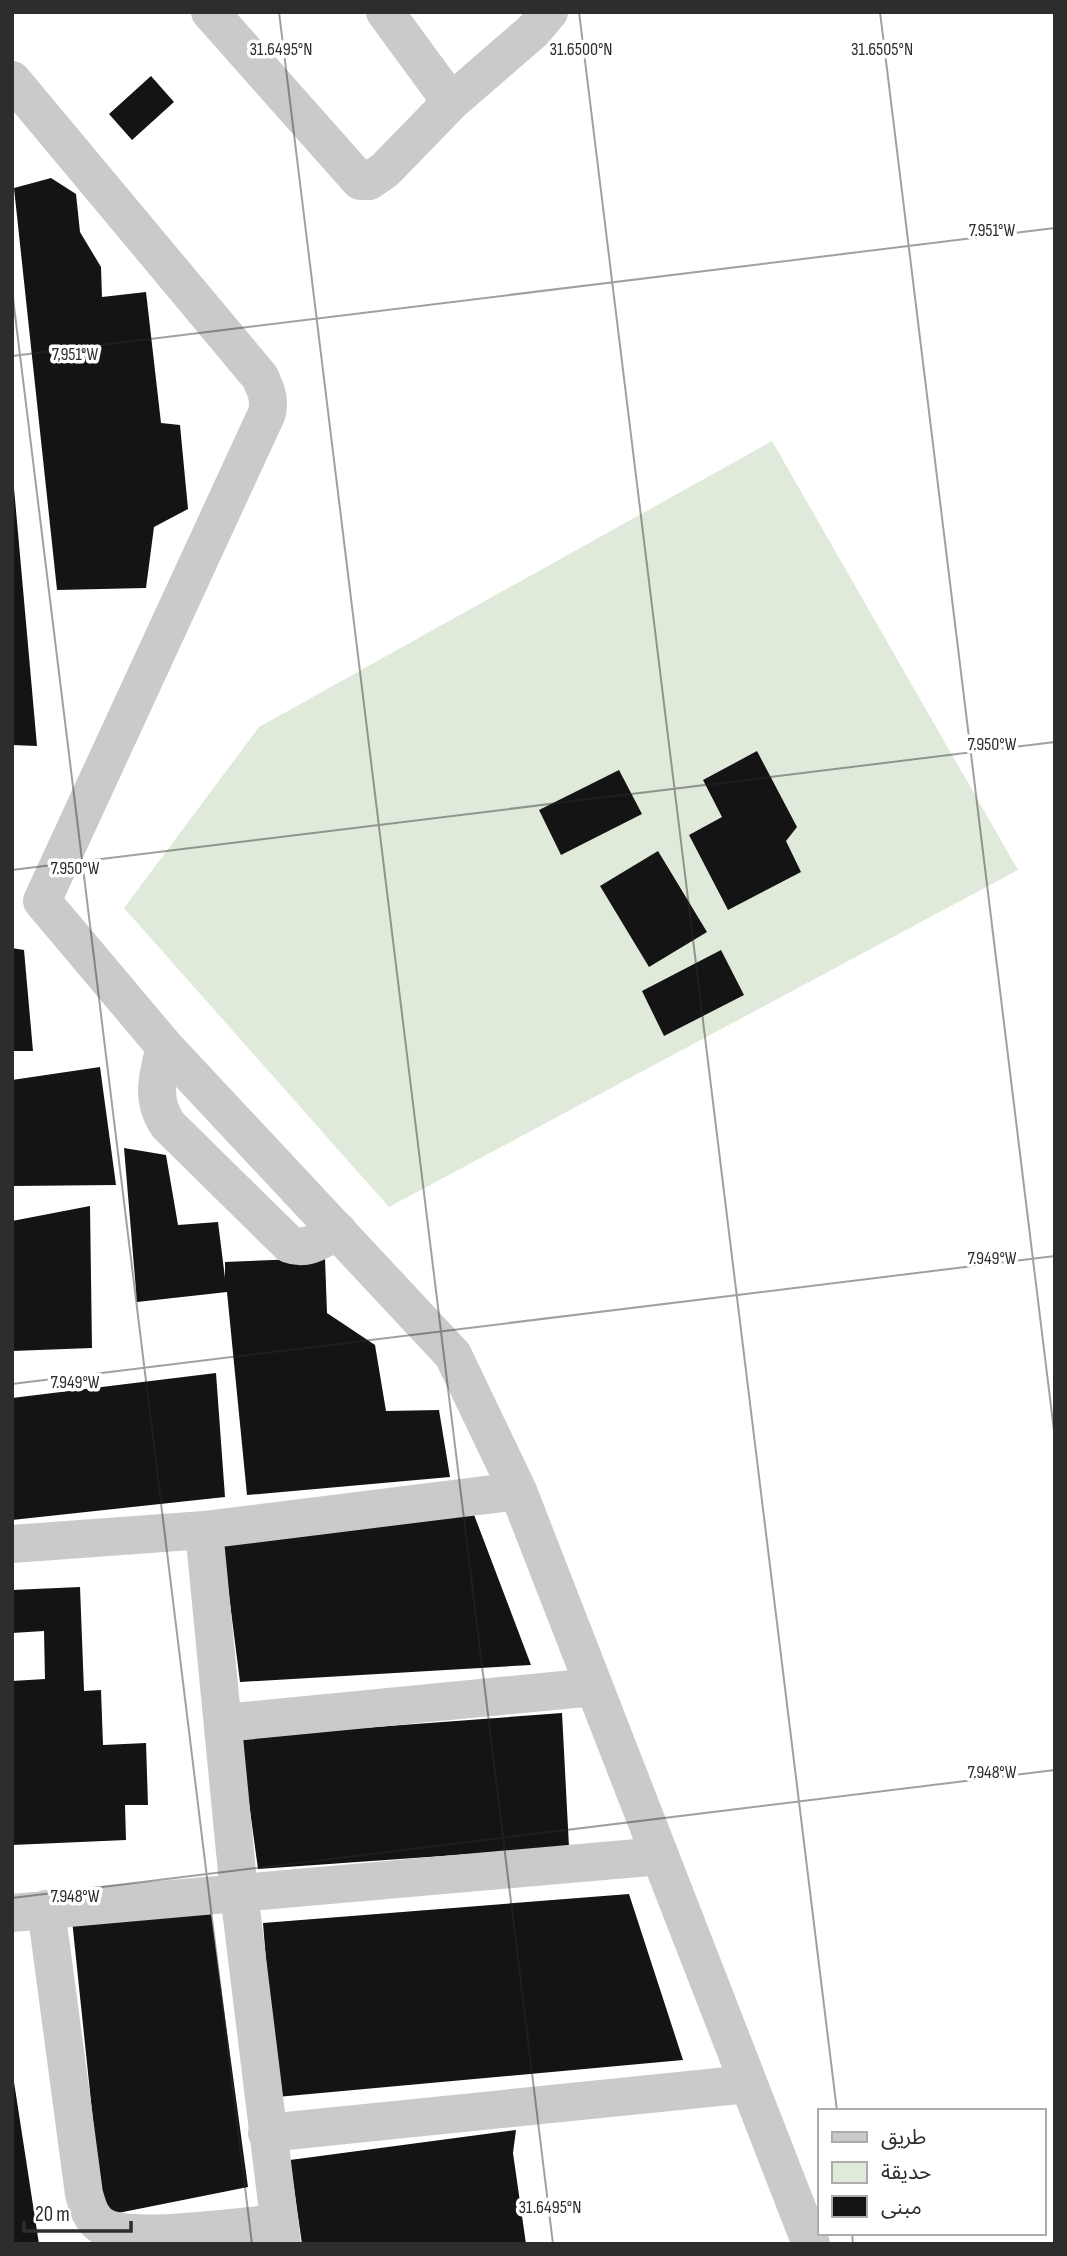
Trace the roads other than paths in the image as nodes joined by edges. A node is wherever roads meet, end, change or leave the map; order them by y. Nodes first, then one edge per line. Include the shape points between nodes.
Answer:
1 (210, 12) edge
2 (385, 12) edge
3 (549, 12) edge
4 (12, 80) edge
5 (451, 102) junction
6 (27, 903) edge
7 (165, 1047) junction
8 (338, 1231) junction
9 (518, 1492) junction
10 (204, 1530) junction
11 (12, 1544) edge
12 (594, 1687) junction
13 (222, 1723) junction
14 (660, 1856) junction
15 (239, 1893) junction
16 (29, 1911) edge
17 (748, 2084) junction
18 (267, 2133) junction
19 (280, 2233) edge
20 (811, 2244) edge

1 - 5 street via 360,181 369,181 385,170
2 - 5 street
3 - 5 street
4 - 6 street via 260,377 269,404
6 - 7 street
7 - 8 street
7 - 8 street via 155,1088 160,1114 168,1125 289,1244 310,1245
8 - 9 street via 453,1355
9 - 10 street
9 - 12 street
10 - 11 street
10 - 13 street
12 - 13 street
12 - 14 street
13 - 15 street
14 - 15 street
14 - 17 street
15 - 16 street
15 - 18 street
16 - 19 street via 90,2215 102,2226 141,2235
17 - 18 street
17 - 20 street
18 - 19 street

